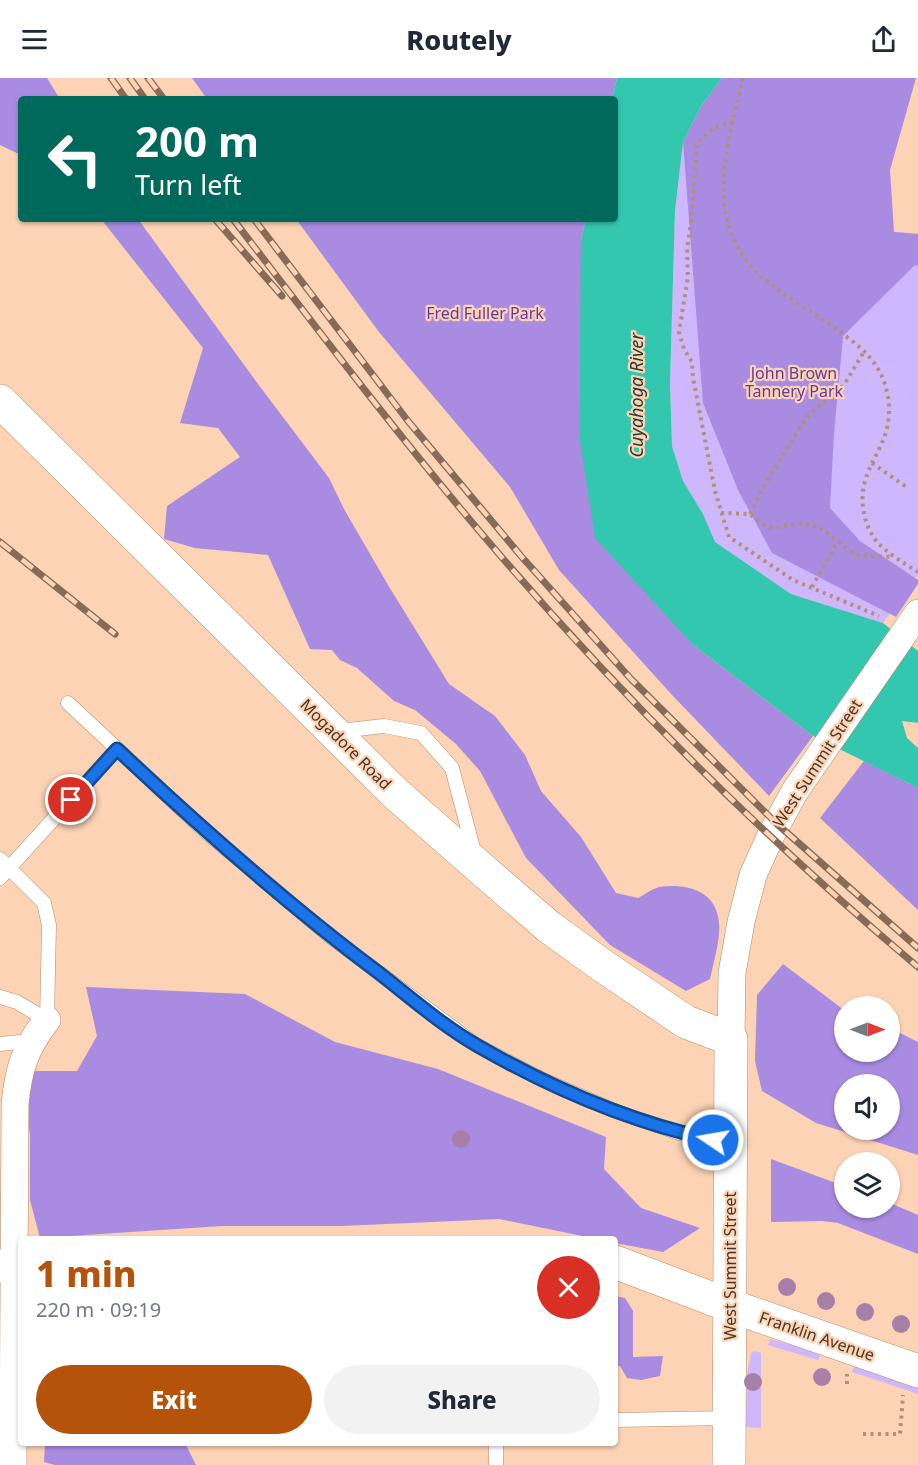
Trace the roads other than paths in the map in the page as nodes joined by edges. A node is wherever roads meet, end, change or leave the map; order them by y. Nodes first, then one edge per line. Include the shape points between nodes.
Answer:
1 (0, 400) edge
2 (915, 618) edge
3 (68, 703) dead end
4 (333, 732) junction
5 (117, 749) junction
6 (5, 863) edge
7 (477, 865) junction
8 (0, 878) edge
9 (0, 997) edge
10 (47, 1020) junction
11 (730, 1038) junction
12 (0, 1044) edge
13 (30, 1046) junction
14 (730, 1144) junction
15 (7, 1155) edge
16 (7, 1199) edge
17 (618, 1263) edge
18 (11, 1266) edge
19 (731, 1306) junction
20 (910, 1381) edge
21 (729, 1418) junction
22 (618, 1420) edge
23 (496, 1446) edge
24 (13, 1465) edge
25 (496, 1465) edge
26 (729, 1465) edge

1 - 4 street, Mogadore Road
2 - 11 street, West Summit Street via 795,790 753,875 732,973
3 - 5 lane
4 - 7 street, Mogadore Road
4 - 7 lane via 384,726 421,733 452,768
5 - 6 lane
5 - 14 lane via 205,831 331,937 476,1046 615,1111 679,1133
6 - 8 lane
6 - 10 lane via 44,903 49,925
7 - 11 street, Mogadore Road via 549,927 603,966 686,1022
9 - 10 lane
10 - 13 street
11 - 14 street, West Summit Street
12 - 13 lane via 20,1042
13 - 15 street via 17,1082
14 - 19 street, West Summit Street
15 - 16 street
16 - 18 street
17 - 19 street, Franklin Avenue
18 - 24 street
19 - 20 street, Franklin Avenue
19 - 21 street, West Summit Street
21 - 22 lane
21 - 26 street, West Summit Street
23 - 25 lane

